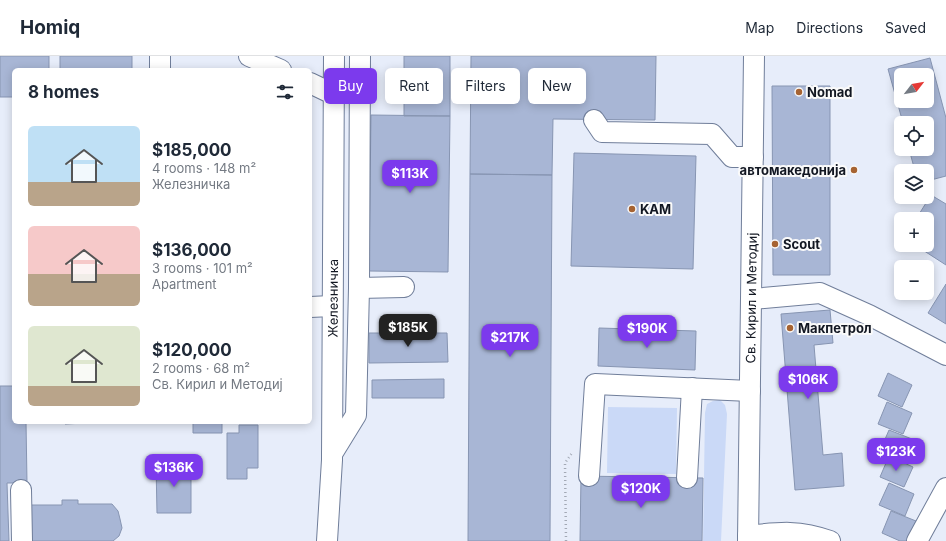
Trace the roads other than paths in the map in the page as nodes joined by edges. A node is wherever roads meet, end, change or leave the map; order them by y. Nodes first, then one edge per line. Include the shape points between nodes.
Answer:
1 (160, 56) edge
2 (249, 56) edge
3 (334, 56) edge
4 (360, 56) edge
5 (754, 56) edge
6 (160, 68) edge
7 (276, 68) edge
8 (334, 68) edge
9 (312, 84) edge
10 (324, 90) edge
11 (333, 104) edge
12 (594, 120) dead end
13 (753, 157) junction
14 (404, 287) dead end
15 (359, 288) junction
16 (752, 298) junction
17 (332, 306) junction
18 (312, 307) edge
19 (946, 355) edge
20 (692, 388) junction
21 (750, 391) junction
22 (332, 454) junction
23 (589, 476) dead end
24 (687, 478) dead end
25 (946, 488) edge
26 (21, 490) dead end
27 (323, 538) edge
28 (748, 538) edge
29 (22, 541) edge
30 (830, 541) edge
31 (917, 541) edge

1 - 6 street
2 - 7 street
3 - 8 street, Железничка
4 - 15 street
5 - 13 street, Св. Кирил и Методиј
9 - 10 street
11 - 17 street, Железничка
12 - 13 street via 602,132 712,134 732,157
13 - 16 street, Св. Кирил и Методиј
14 - 15 street
15 - 22 street via 356,415
16 - 19 street via 820,293
16 - 21 street, Св. Кирил и Методиј
17 - 18 street
17 - 22 street, Железничка
20 - 21 street
20 - 23 street via 595,384
20 - 24 street
21 - 28 street, Св. Кирил и Методиј
22 - 27 street, Железничка
25 - 31 street
26 - 29 street
28 - 30 street via 786,532 811,534

